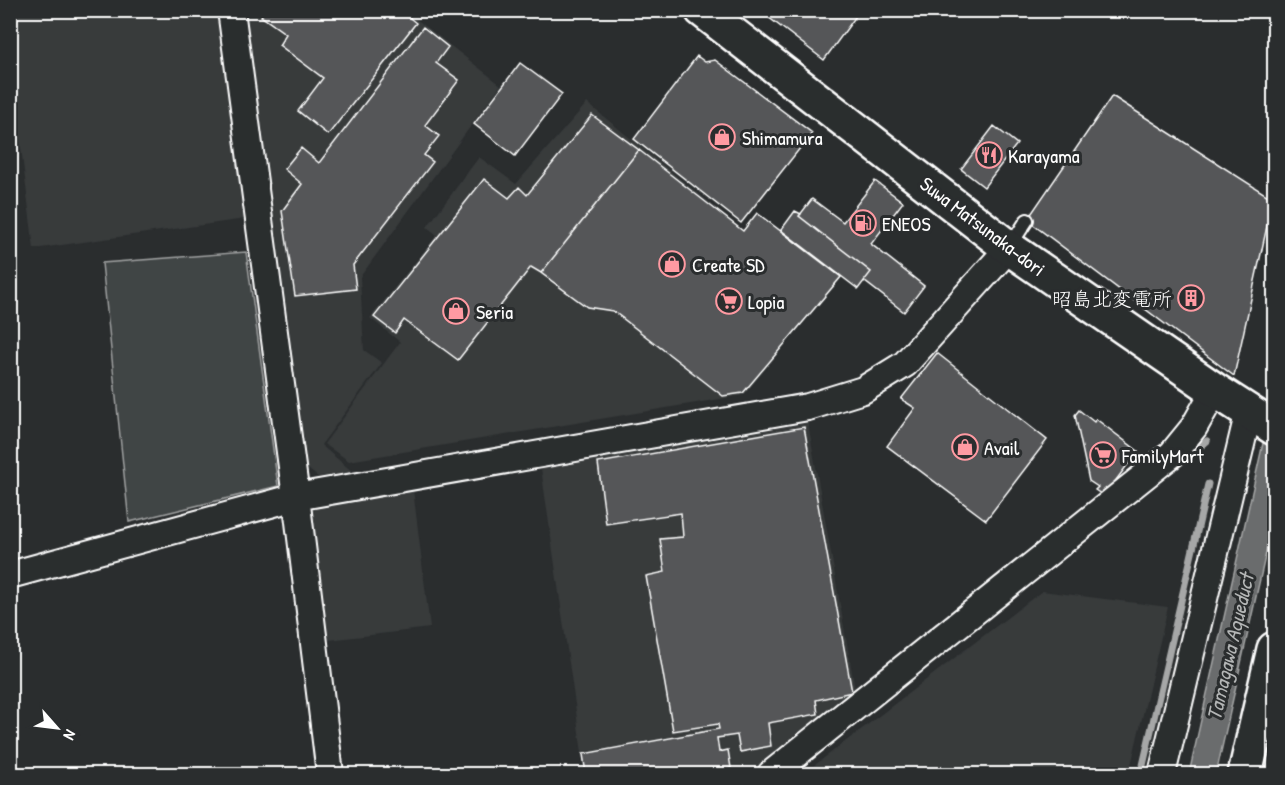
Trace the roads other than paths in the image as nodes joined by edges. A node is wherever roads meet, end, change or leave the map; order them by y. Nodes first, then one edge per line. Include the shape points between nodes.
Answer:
1 (231, 10) edge
2 (702, 10) edge
3 (1027, 220) dead end
4 (1009, 248) junction
5 (1215, 390) junction
6 (1263, 420) edge
7 (296, 497) junction
8 (10, 575) edge
9 (1275, 649) edge
10 (1268, 709) edge
11 (330, 774) edge
12 (771, 774) edge
13 (1162, 774) edge
14 (1245, 774) edge

1 - 7 street
2 - 4 street, Suwa Matsunaka-dori
3 - 4 lane
4 - 5 street, Suwa Matsunaka-dori
4 - 7 street via 904,364 863,390 808,407
5 - 6 street, Suwa Matsunaka-dori
5 - 12 street via 1194,427 1172,454
6 - 13 street
7 - 8 street
7 - 11 street
9 - 10 street
10 - 14 street

